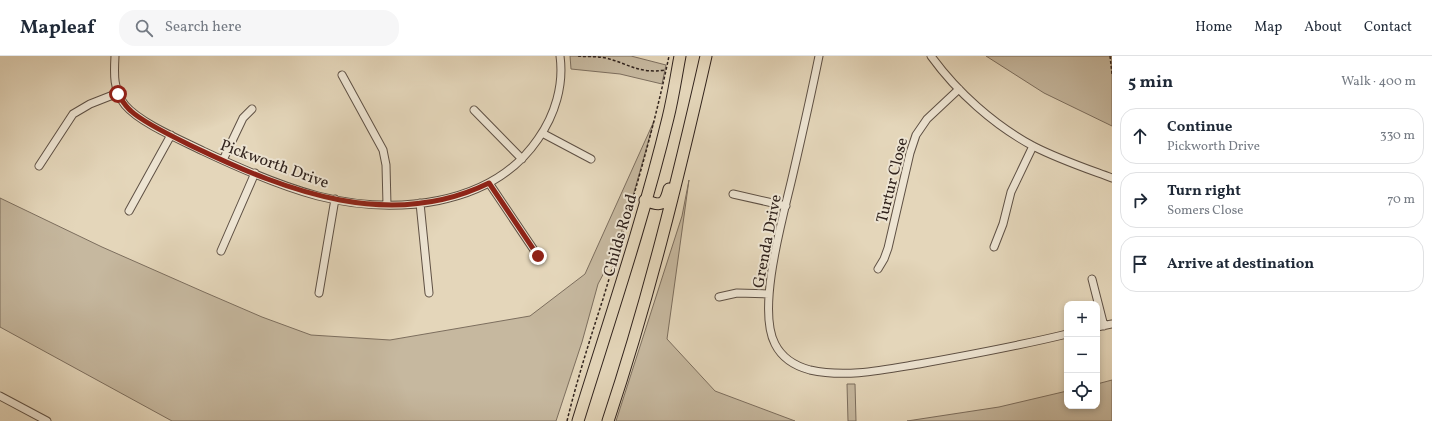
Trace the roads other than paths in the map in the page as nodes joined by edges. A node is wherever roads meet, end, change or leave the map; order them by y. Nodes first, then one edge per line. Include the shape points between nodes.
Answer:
1 (115, 56) edge
2 (560, 56) edge
3 (680, 56) edge
4 (706, 56) edge
5 (819, 56) edge
6 (931, 56) edge
7 (342, 75) dead end
8 (698, 88) junction
9 (959, 89) junction
10 (118, 94) junction
11 (252, 109) dead end
12 (474, 110) dead end
13 (542, 133) junction
14 (171, 135) junction
15 (1033, 146) junction
16 (522, 159) junction
17 (590, 159) dead end
18 (223, 160) junction
19 (39, 166) dead end
20 (255, 173) junction
21 (1112, 178) edge
22 (489, 183) junction
23 (733, 194) dead end
24 (335, 199) junction
25 (646, 200) junction
26 (420, 203) junction
27 (387, 205) junction
28 (786, 206) junction
29 (129, 211) dead end
30 (994, 247) dead end
31 (221, 251) dead end
32 (538, 256) dead end
33 (878, 269) dead end
34 (1092, 279) dead end
35 (429, 292) dead end
36 (319, 293) dead end
37 (769, 294) junction
38 (720, 297) dead end
39 (1096, 301) edge
40 (1112, 324) edge
41 (1100, 326) edge
42 (1064, 335) edge
43 (0, 396) edge
44 (47, 421) edge
45 (578, 421) edge
46 (608, 421) edge

1 - 10 street, Pickworth Drive
2 - 13 street, Pickworth Drive via 559,90 554,109
3 - 25 main road, Childs Road via 668,118
4 - 8 main road
5 - 28 street, Grenda Drive
6 - 9 street
7 - 27 street via 383,150
8 - 25 main road via 666,199 658,204
8 - 46 main road via 659,250
9 - 15 street via 995,121
9 - 33 street, Turtur Close via 927,119 912,144 888,248
10 - 14 street, Pickworth Drive via 124,104 138,116
10 - 19 street via 73,114
11 - 18 street via 242,118
12 - 16 street
13 - 16 street, Pickworth Drive
13 - 17 street
14 - 18 street, Pickworth Drive
14 - 29 street
15 - 21 street
15 - 30 street via 1011,192 1001,233
16 - 22 street, Pickworth Drive
18 - 20 street, Pickworth Drive
20 - 24 street, Pickworth Drive via 302,191
20 - 31 street
22 - 26 street, Pickworth Drive via 458,196
22 - 32 street
23 - 28 street
24 - 27 street, Pickworth Drive
24 - 36 street
25 - 45 main road, Childs Road
26 - 27 street, Pickworth Drive
26 - 35 street
28 - 37 street, Grenda Drive
34 - 39 street
37 - 38 street via 737,293
37 - 42 street, Grenda Drive via 770,326 774,343 785,357 797,365 821,371 874,371 986,353
40 - 41 street
43 - 44 street

